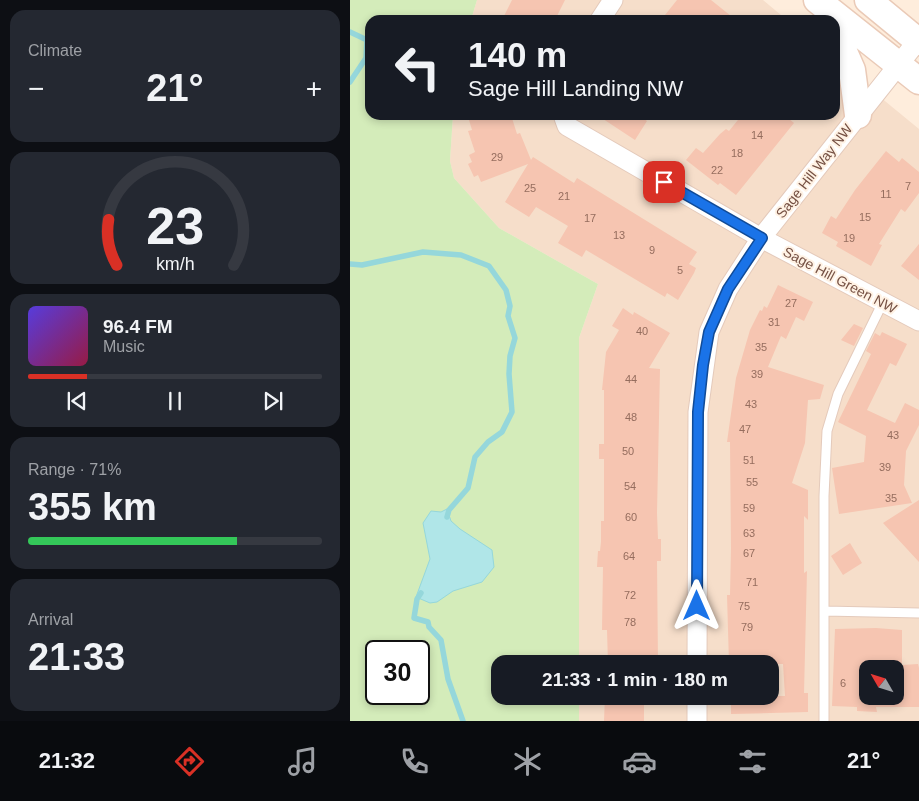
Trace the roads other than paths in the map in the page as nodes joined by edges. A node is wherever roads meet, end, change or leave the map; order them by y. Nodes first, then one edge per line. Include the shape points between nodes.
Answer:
1 (613, 0) edge
2 (868, 0) edge
3 (603, 15) edge
4 (840, 21) edge
5 (919, 40) edge
6 (840, 42) edge
7 (898, 64) junction
8 (919, 81) edge
9 (858, 115) junction
10 (565, 120) edge
11 (762, 238) junction
12 (883, 302) junction
13 (919, 321) edge
14 (825, 611) junction
15 (919, 613) edge
16 (697, 655) edge
17 (697, 705) edge
18 (697, 721) edge
19 (824, 721) edge

1 - 3 street
2 - 5 street
4 - 7 street
5 - 7 street, Sage Hill Way NW
6 - 9 street via 852,70
7 - 8 street
7 - 9 street, Sage Hill Way NW
9 - 11 street, Sage Hill Way NW
10 - 11 street, Sage Hill Green NW via 567,126
11 - 12 street, Sage Hill Green NW
11 - 16 street, Sage Hill Way NW via 728,289 709,332 703,365 698,412
12 - 13 street, Sage Hill Green NW
12 - 14 lane via 838,394 827,431
14 - 15 lane
14 - 19 lane
17 - 18 street

